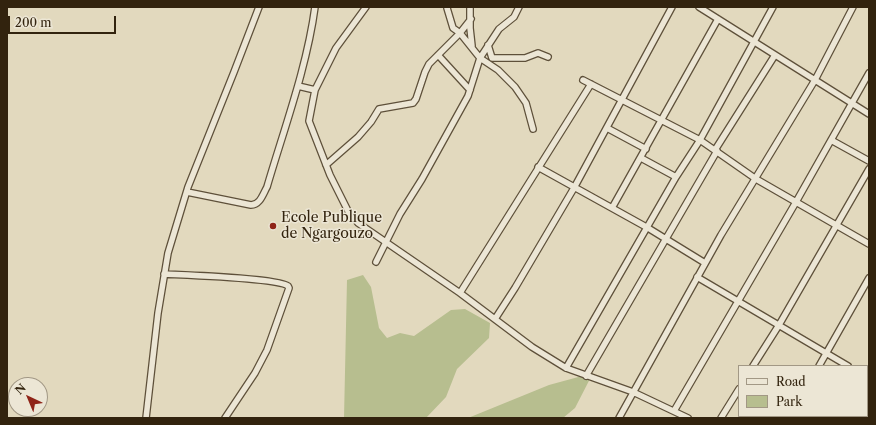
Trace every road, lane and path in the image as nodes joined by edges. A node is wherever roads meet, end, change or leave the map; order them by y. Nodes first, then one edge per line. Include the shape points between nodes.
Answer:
1 (259, 7) edge
2 (315, 7) edge
3 (366, 7) edge
4 (470, 7) edge
5 (519, 7) edge
6 (672, 7) edge
7 (699, 7) edge
8 (774, 7) edge
9 (853, 7) edge
10 (447, 8) dead end
11 (470, 19) junction
12 (718, 19) junction
13 (460, 33) junction
14 (754, 42) junction
15 (488, 45) junction
16 (472, 46) junction
17 (438, 55) junction
18 (775, 55) junction
19 (548, 57) dead end
20 (480, 58) junction
21 (869, 72) edge
22 (583, 80) dead end
23 (815, 80) junction
24 (591, 84) junction
25 (298, 86) junction
26 (315, 90) junction
27 (470, 90) junction
28 (622, 100) junction
29 (852, 104) junction
30 (869, 114) edge
31 (662, 121) junction
32 (607, 128) junction
33 (533, 129) dead end
34 (700, 140) junction
35 (831, 140) junction
36 (646, 149) junction
37 (716, 151) junction
38 (641, 158) junction
39 (869, 161) edge
40 (326, 165) junction
41 (538, 167) junction
42 (869, 170) edge
43 (676, 177) junction
44 (756, 179) junction
45 (574, 188) junction
46 (187, 192) junction
47 (796, 202) junction
48 (612, 208) junction
49 (836, 225) junction
50 (648, 228) junction
51 (665, 239) junction
52 (387, 242) junction
53 (869, 244) edge
54 (376, 262) dead end
55 (705, 263) junction
56 (164, 274) junction
57 (697, 277) junction
58 (869, 278) edge
59 (460, 292) junction
60 (738, 302) junction
61 (496, 319) junction
62 (779, 325) junction
63 (827, 353) junction
64 (755, 365) edge
65 (820, 365) edge
66 (846, 365) edge
67 (566, 368) junction
68 (586, 376) junction
69 (738, 391) edge
70 (633, 392) junction
71 (674, 411) junction
72 (146, 418) edge
73 (225, 418) edge
74 (619, 418) edge
75 (688, 418) edge
76 (721, 418) edge

1 - 46 street
2 - 25 street via 310,42
3 - 26 street via 336,48
4 - 11 street
5 - 15 street via 514,17 498,29
6 - 28 street
7 - 12 street
8 - 14 street
9 - 23 street
10 - 13 street via 453,28
11 - 13 street
11 - 16 street
12 - 14 street
12 - 31 street
13 - 16 street
13 - 17 street
14 - 18 street
14 - 34 street
15 - 19 street via 492,58 525,58 538,53
15 - 20 street
16 - 20 street
17 - 27 street
17 - 40 street via 429,64 413,103 380,109 358,137
18 - 23 street
18 - 37 street
20 - 27 street
20 - 33 street via 498,70 515,87 526,103
21 - 29 street
22 - 24 street
23 - 29 street
23 - 44 street
24 - 28 street
24 - 41 street
25 - 26 street
25 - 46 street via 267,187 255,205
26 - 40 street via 309,121
27 - 52 street via 400,214
28 - 31 street
28 - 32 street
29 - 30 street
29 - 35 street
31 - 34 street
31 - 36 street
32 - 36 street
32 - 45 street
34 - 37 street
34 - 43 street
35 - 39 street
35 - 47 street
36 - 38 street
37 - 44 street
37 - 51 street
38 - 43 street
38 - 48 street
40 - 52 street via 348,211 358,223
41 - 45 street
41 - 59 street
42 - 49 street
43 - 50 street
44 - 47 street
44 - 55 street
45 - 48 street
45 - 61 street
46 - 56 street
47 - 49 street
47 - 60 street
48 - 50 street
49 - 53 street
49 - 62 street
50 - 51 street
50 - 67 street
51 - 55 street
51 - 68 street
52 - 54 street
52 - 59 street
55 - 57 street
56 - 72 street
56 - 73 street via 258,280 282,283 289,288 267,350
57 - 60 street
57 - 70 street
58 - 63 street
59 - 61 street
60 - 62 street
60 - 71 street
61 - 67 street
62 - 63 street
62 - 64 street
63 - 65 street
63 - 66 street
67 - 68 street
68 - 70 street
69 - 76 street
70 - 71 street
70 - 74 street
71 - 75 street

